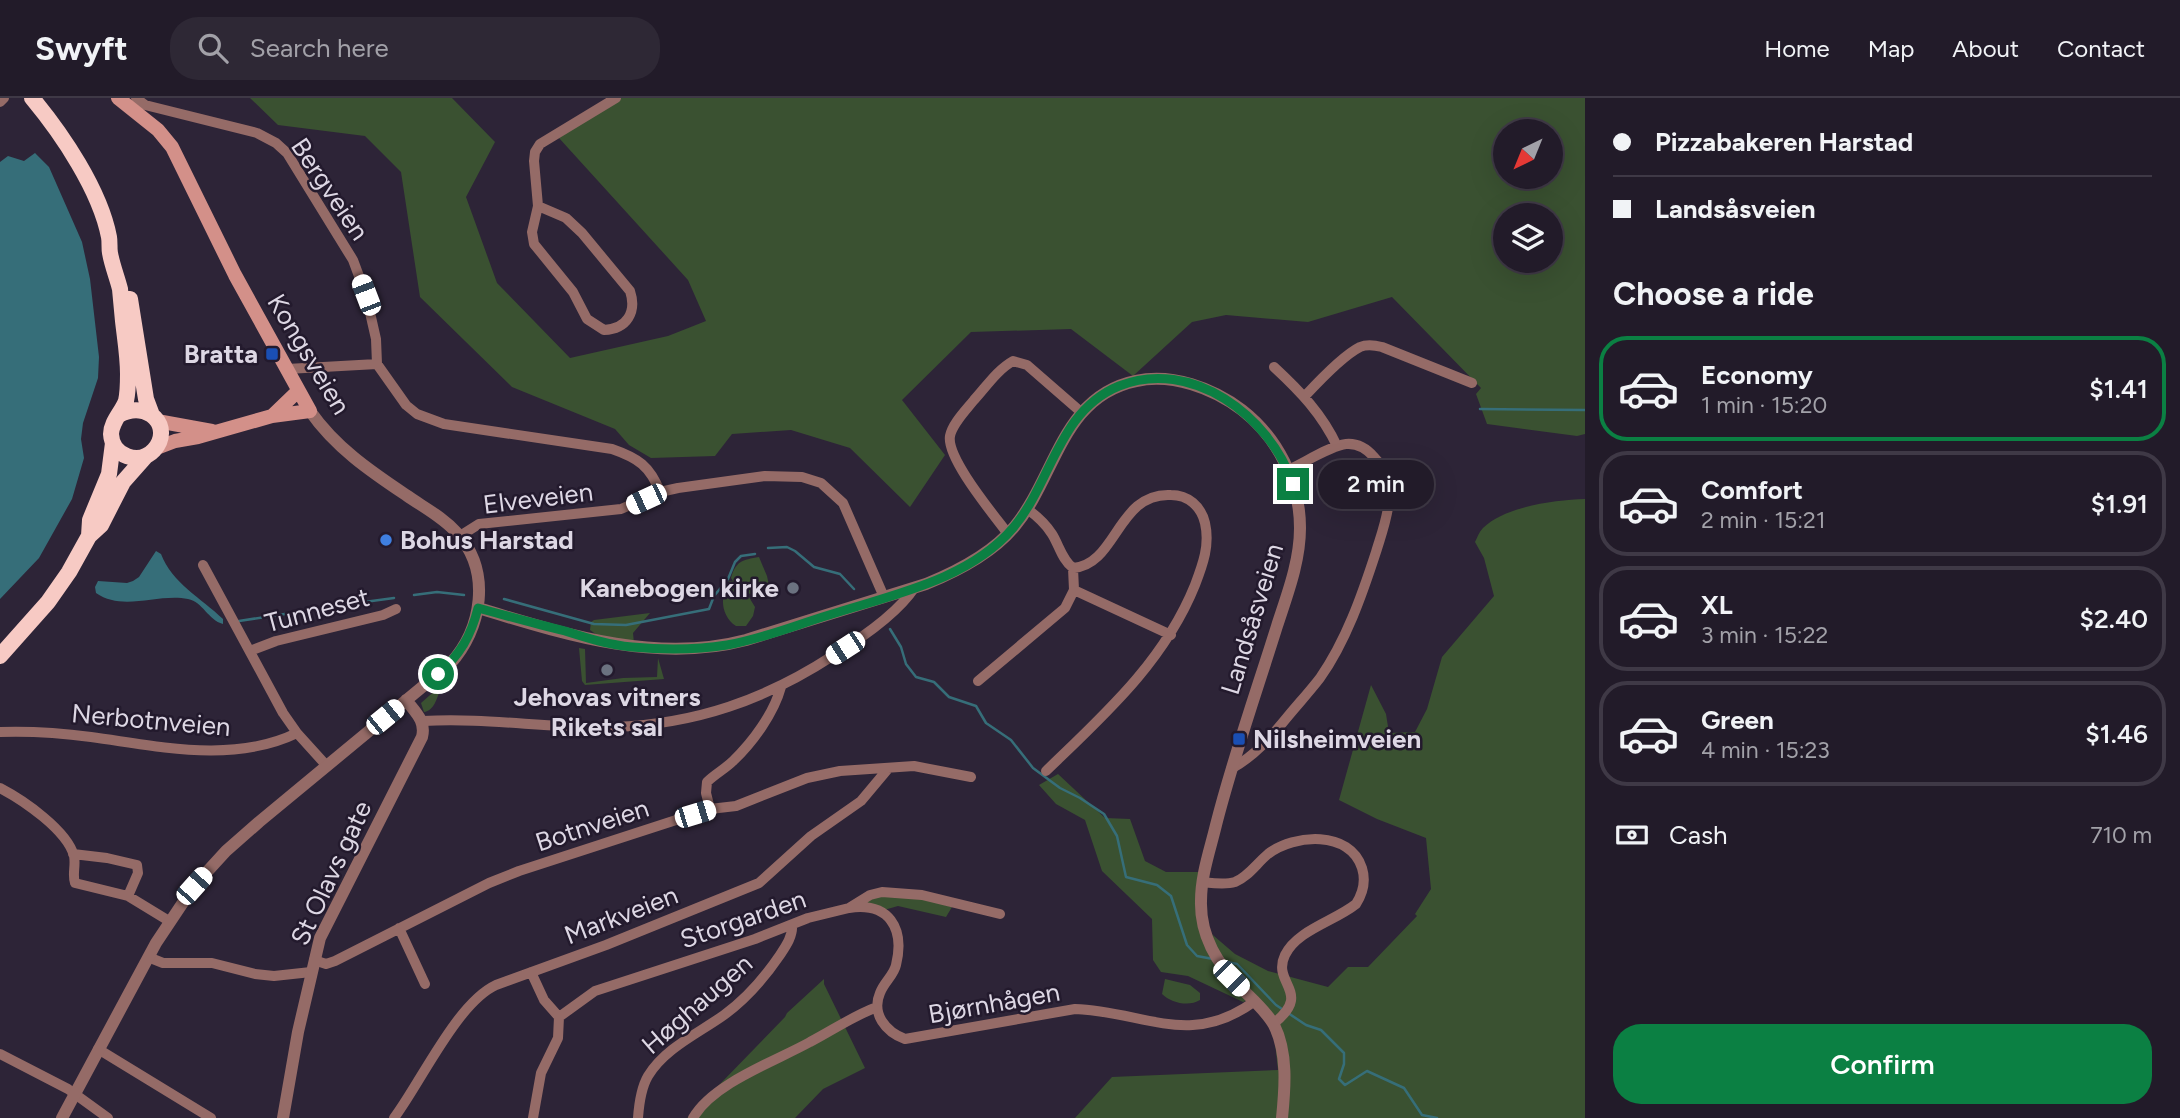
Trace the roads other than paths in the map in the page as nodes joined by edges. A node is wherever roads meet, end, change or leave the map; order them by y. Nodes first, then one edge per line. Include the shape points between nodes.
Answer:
1 (32, 98) edge
2 (118, 98) edge
3 (136, 98) edge
4 (615, 98) edge
5 (538, 206) junction
6 (109, 237) junction
7 (377, 364) junction
8 (1275, 367) dead end
9 (287, 369) junction
10 (1472, 383) dead end
11 (298, 391) junction
12 (1305, 397) junction
13 (310, 411) junction
14 (1082, 412) junction
15 (119, 415) junction
16 (272, 416) junction
17 (155, 418) junction
18 (212, 432) junction
19 (113, 443) junction
20 (1337, 446) junction
21 (150, 453) junction
22 (1288, 470) junction
23 (660, 492) junction
24 (1027, 509) junction
25 (1008, 534) junction
26 (89, 536) junction
27 (460, 536) junction
28 (203, 565) dead end
29 (1073, 568) junction
30 (915, 587) junction
31 (1074, 590) junction
32 (884, 597) junction
33 (478, 608) junction
34 (396, 609) dead end
35 (1171, 635) junction
36 (250, 651) junction
37 (0, 656) edge
38 (978, 681) dead end
39 (781, 687) junction
40 (406, 700) junction
41 (423, 721) junction
42 (0, 732) edge
43 (297, 733) junction
44 (326, 765) junction
45 (1231, 769) junction
46 (887, 770) junction
47 (1046, 771) dead end
48 (971, 777) dead end
49 (0, 788) edge
50 (710, 809) junction
51 (74, 854) junction
52 (1202, 882) junction
53 (128, 896) junction
54 (849, 908) junction
55 (1000, 914) dead end
56 (169, 920) junction
57 (792, 925) junction
58 (399, 928) junction
59 (148, 957) junction
60 (313, 966) junction
61 (531, 972) junction
62 (425, 984) dead end
63 (1255, 1001) junction
64 (877, 1007) junction
65 (559, 1017) junction
66 (1273, 1024) junction
67 (99, 1049) junction
68 (1, 1057) edge
69 (75, 1095) junction
70 (62, 1118) edge
71 (108, 1118) edge
72 (211, 1118) edge
73 (284, 1118) edge
74 (394, 1118) edge
75 (533, 1118) edge
76 (638, 1118) edge
77 (693, 1118) edge
78 (1282, 1118) edge

1 - 6 highway via 86,179
2 - 9 main road, Kongsveien via 172,147
3 - 7 street, Bergveien via 145,105 257,133 287,153 353,260 366,295
4 - 5 street via 559,131 534,152
5 - 5 street via 532,232 542,256 573,292 587,319 604,330 620,327 632,311 629,292 582,233 566,218
6 - 15 highway via 120,290 128,372 126,399
6 - 17 highway via 125,279 146,399
7 - 9 street
7 - 23 street, Bergveien via 406,405 428,419 612,449 645,466
8 - 12 street
9 - 11 main road, Kongsveien
10 - 12 street via 1370,344 1351,353
11 - 13 main road, Kongsveien
11 - 16 main road
12 - 20 street
13 - 16 main road
13 - 27 street, Kongsveien via 340,447
14 - 22 street, Landsåsveien via 1106,393 1132,382 1166,379 1191,385 1216,394 1249,416 1273,443
14 - 24 street, Landsåsveien via 1063,437
14 - 25 street via 1027,365 1016,361 1006,365 951,431 951,451
15 - 17 highway via 137,409
15 - 19 highway via 111,431
16 - 18 main road
17 - 18 main road
17 - 21 highway via 160,439
18 - 21 main road
19 - 21 highway via 127,457
19 - 26 highway via 109,474 90,520
20 - 22 street
20 - 45 street via 1359,445 1379,462 1391,495 1380,537 1359,600 1319,679 1269,741
21 - 26 highway via 123,482 101,525
22 - 45 street, Landsåsveien via 1299,513 1300,543
23 - 27 street, Elveveien via 621,509 480,524
23 - 32 street, Elveveien via 774,476 821,483 842,503
24 - 25 street, Landsåsveien
24 - 29 street via 1040,518
25 - 30 street, Landsåsveien via 967,564
26 - 37 highway via 53,595
27 - 33 street, Kongsveien via 477,573
28 - 36 street, Tunneset
29 - 31 street
29 - 35 street via 1095,559 1140,503 1162,495 1189,499 1200,510 1208,540 1193,590
30 - 32 street, Landsåsveien
30 - 39 street via 905,601 864,634
31 - 35 street
31 - 38 street via 1060,613
32 - 33 street, Landsåsveien via 731,644 685,649 615,645
33 - 40 street via 457,656
34 - 36 street, Tunneset
35 - 47 street via 1136,683
36 - 43 street, Tunneset
39 - 41 street via 668,722 612,727
39 - 50 street via 749,743 707,782
40 - 41 street
40 - 44 street
41 - 60 street, St Olavs gate via 422,737 326,924
42 - 43 street, Nerbotnveien via 60,733 219,751 257,746
43 - 44 street, Tunneset
44 - 56 street via 226,851
45 - 52 street, Landsåsveien
46 - 48 street, Botnveien via 914,766
46 - 50 street, Botnveien via 822,774 736,806
46 - 61 street, Markveien via 861,801 811,836 759,883
49 - 51 street via 36,810
50 - 58 street, Botnveien via 519,871
51 - 53 street via 75,883
51 - 53 street via 137,865
52 - 63 street, Landsåsveien via 1201,915 1209,945 1223,968
52 - 66 street via 1234,882 1276,849 1306,840 1335,842 1359,861 1364,881 1356,904 1300,938 1285,955 1283,970 1292,1000
53 - 56 street
54 - 55 street, Storgarden via 870,895 895,892
54 - 57 street, Storgarden
54 - 64 street via 866,907 885,914 897,929 897,964 880,992
56 - 59 street
57 - 65 street, Storgarden via 595,991
57 - 76 street, Høghaugen via 783,951 746,996 670,1052 649,1075
58 - 60 street, Botnveien via 335,961
58 - 62 street
59 - 60 street, Botnveien via 163,963 212,963 284,976
59 - 67 street
60 - 73 street, St Olavs gate
61 - 65 street via 544,1000
61 - 74 street, Markveien via 477,998
63 - 64 street, Bjørnhågen via 1241,1012 1189,1027 1075,1009 905,1039 885,1026
63 - 66 street, Landsåsveien
64 - 77 street via 757,1067 704,1104
65 - 75 street via 558,1038 541,1073
66 - 78 street, Landsåsveien via 1284,1058
67 - 69 street
67 - 72 street
68 - 69 street
69 - 70 street
69 - 71 street

